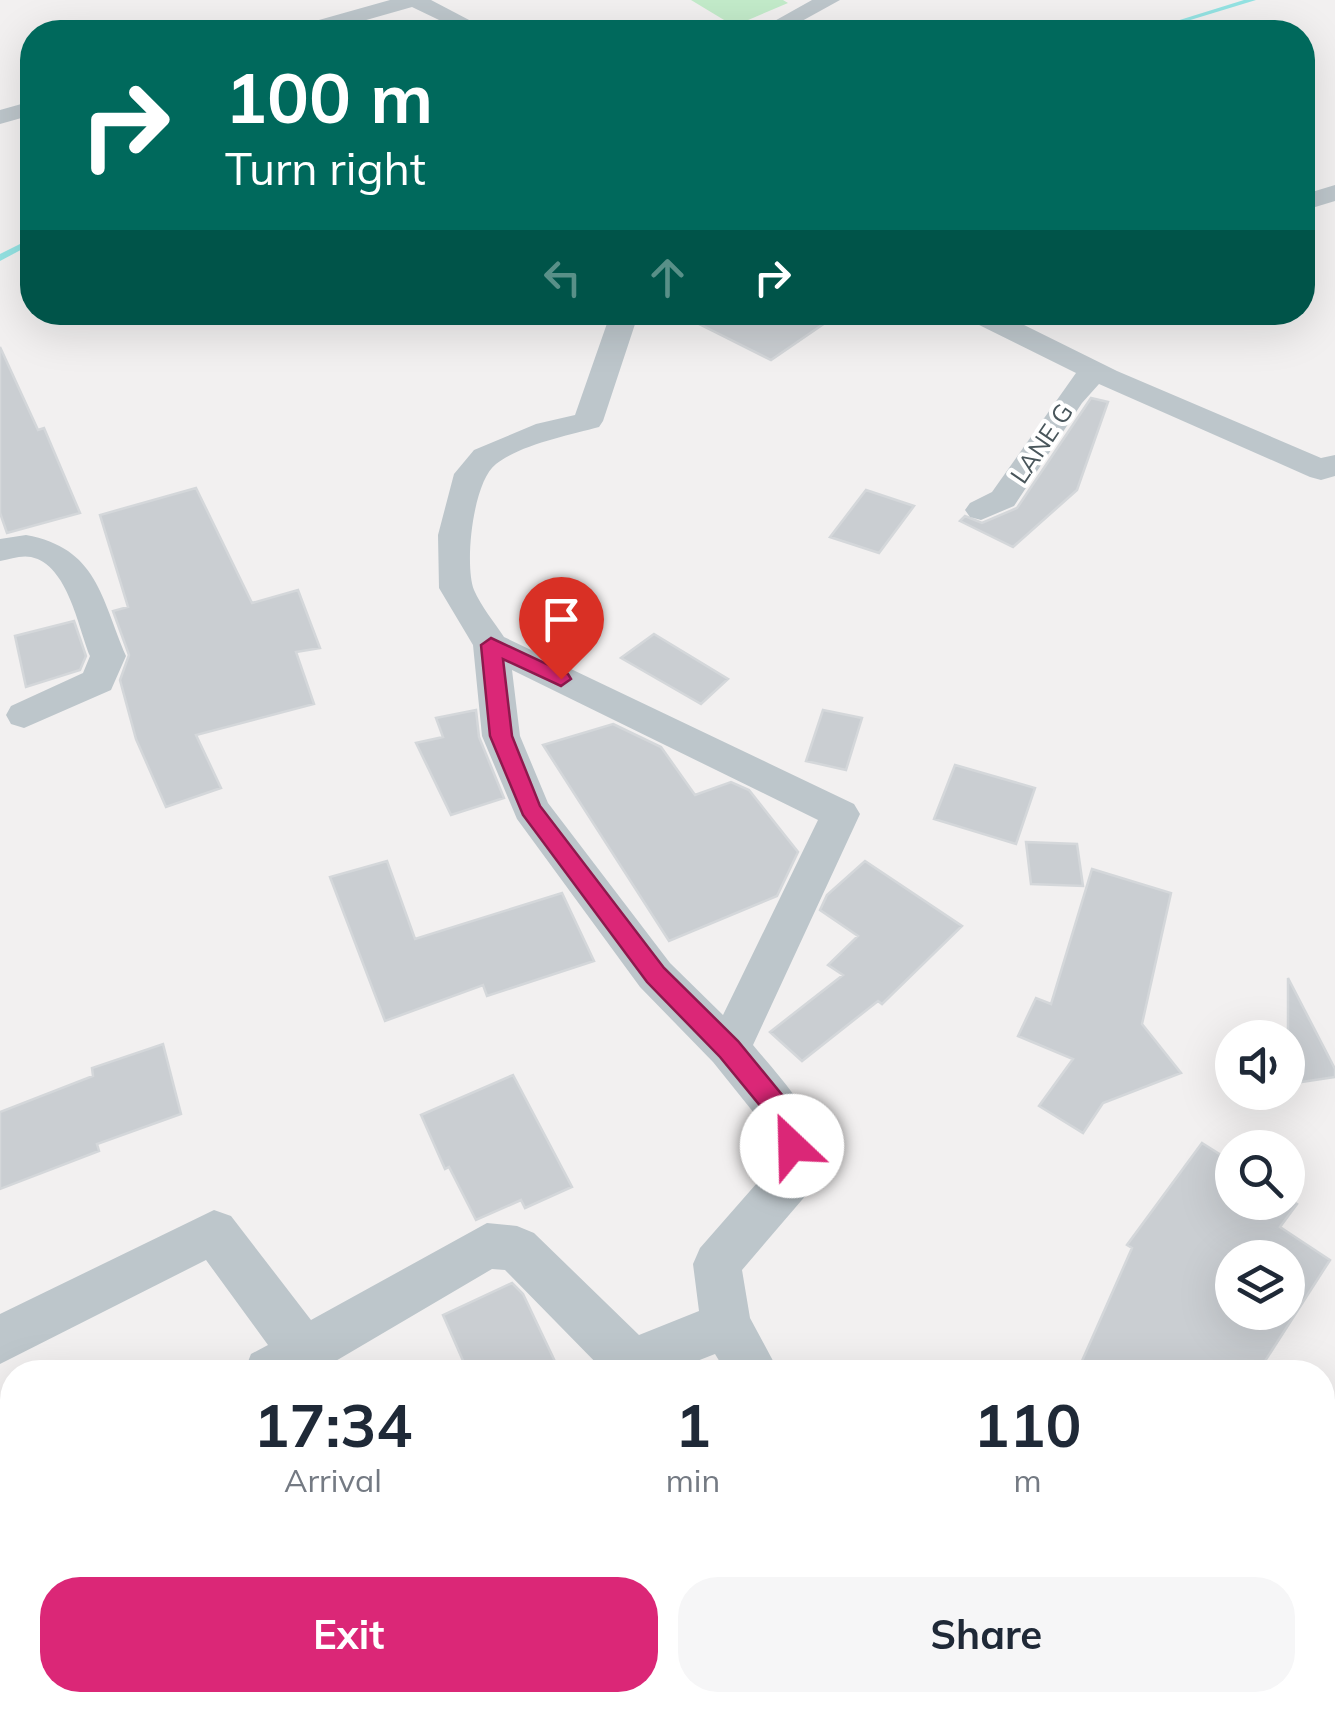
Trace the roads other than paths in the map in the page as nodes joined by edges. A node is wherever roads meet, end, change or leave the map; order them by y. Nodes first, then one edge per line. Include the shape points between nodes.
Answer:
1 (414, 0) edge
2 (830, 0) edge
3 (344, 20) edge
4 (456, 20) edge
5 (790, 20) edge
6 (621, 325) edge
7 (1002, 325) edge
8 (1096, 369) junction
9 (1330, 470) edge
10 (981, 510) dead end
11 (0, 550) edge
12 (491, 645) junction
13 (24, 715) dead end
14 (729, 1049) junction
15 (726, 1325) junction
16 (0, 1340) edge
17 (285, 1360) edge
18 (289, 1360) edge
19 (628, 1360) edge
20 (638, 1360) edge
21 (747, 1360) edge

1 - 3 street
1 - 4 street
2 - 5 street
6 - 12 street via 590,418 485,457 465,482 455,535 456,588
7 - 8 street
8 - 9 street
8 - 10 street, LANE G via 1003,499
11 - 13 street via 23,543 61,556 108,656 98,680
12 - 14 street via 501,736 531,809 656,975
12 - 14 street via 840,814
14 - 15 street via 788,1121 796,1172 717,1264
15 - 20 street
15 - 21 street
16 - 17 street via 214,1232
18 - 19 street via 487,1246 517,1249

